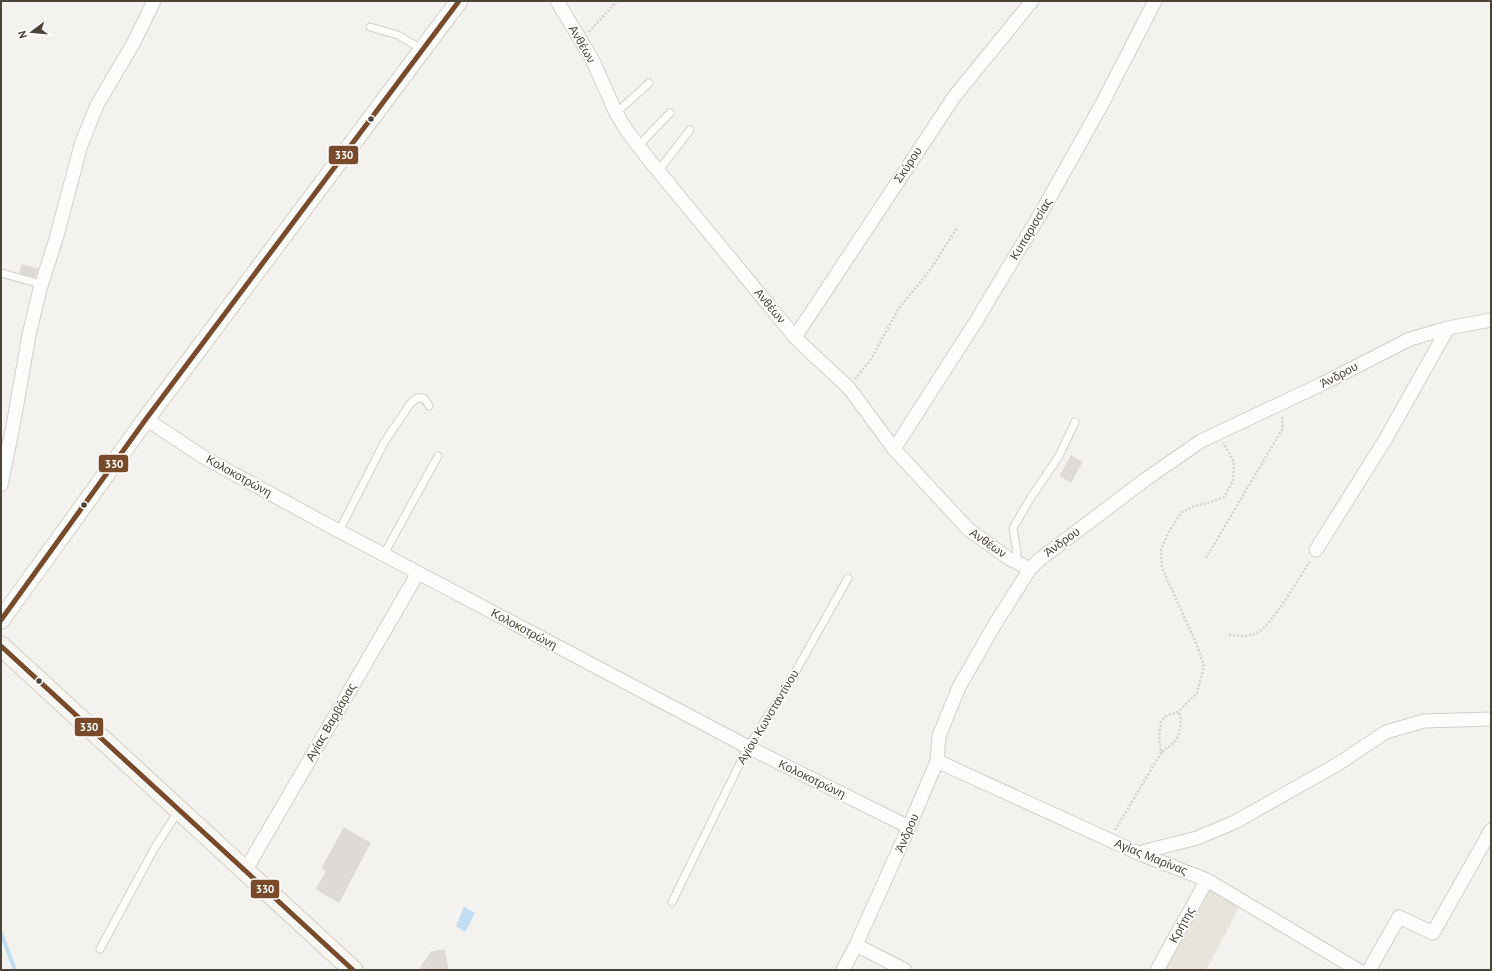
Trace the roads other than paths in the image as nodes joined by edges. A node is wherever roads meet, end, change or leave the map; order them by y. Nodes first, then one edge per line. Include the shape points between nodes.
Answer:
1 (154, 1) edge
2 (460, 1) edge
3 (557, 1) edge
4 (1032, 1) edge
5 (1155, 1) edge
6 (370, 27) dead end
7 (423, 50) junction
8 (649, 83) dead end
9 (616, 113) junction
10 (670, 113) dead end
11 (690, 130) dead end
12 (638, 146) junction
13 (658, 171) junction
14 (1, 273) edge
15 (41, 284) junction
16 (1491, 320) edge
17 (1448, 328) junction
18 (795, 337) junction
19 (429, 406) dead end
20 (146, 419) junction
21 (1075, 422) dead end
22 (894, 449) junction
23 (438, 456) dead end
24 (1, 485) edge
25 (338, 531) junction
26 (1316, 550) road end
27 (384, 554) junction
28 (1016, 561) junction
29 (1030, 569) junction
30 (418, 573) junction
31 (848, 578) dead end
32 (1, 620) edge
33 (1, 646) edge
34 (1491, 718) edge
35 (748, 747) junction
36 (937, 761) junction
37 (179, 810) junction
38 (909, 827) junction
39 (1491, 830) edge
40 (1138, 853) junction
41 (245, 871) junction
42 (1207, 880) junction
43 (672, 902) dead end
44 (856, 946) junction
45 (100, 950) dead end
46 (353, 970) edge
47 (842, 970) edge
48 (905, 970) edge
49 (1157, 970) edge
50 (1358, 970) edge
51 (1369, 970) edge

1 - 15 street via 134,42 97,105 81,145
2 - 7 street
3 - 9 street, Ανθέων via 592,59
4 - 18 street, Σκύρου via 954,97
5 - 22 street, Κυπαρισσίας via 1102,104 1041,213 975,323
6 - 7 lane via 398,35
7 - 20 street
8 - 9 lane
9 - 12 street, Ανθέων
10 - 12 lane
11 - 13 lane
12 - 13 street, Ανθέων
13 - 18 street, Ανθέων
14 - 15 lane
15 - 24 street
16 - 17 street, Άνδρου
17 - 26 street via 1385,440
17 - 29 street, Άνδρου via 1410,339 1280,405 1201,441
18 - 22 street, Ανθέων via 849,388
19 - 25 lane via 424,398 417,398 410,404 385,442
20 - 25 street, Κολοκοτρώνη via 205,458
20 - 32 street
21 - 28 lane via 1059,456 1013,528
22 - 28 street, Ανθέων via 968,529
23 - 27 lane
25 - 27 street, Κολοκοτρώνη
27 - 30 street, Κολοκοτρώνη
28 - 29 street, Ανθέων
29 - 36 street, Άνδρου via 958,687 939,736
30 - 35 street, Κολοκοτρώνη
30 - 41 street, Αγίας Βαρβάρας
31 - 35 lane, Αγίου Κωνσταντίνου via 792,678
33 - 37 main road
34 - 40 street via 1424,721 1386,732 1338,764 1235,822 1197,838
35 - 38 street, Κολοκοτρώνη
35 - 43 lane, Αγίου Κωνσταντίνου
36 - 38 street, Άνδρου
36 - 40 street, Αγίας Μαρίνας
37 - 41 main road
37 - 45 lane via 154,849
38 - 44 street, Άνδρου
39 - 51 street via 1434,933 1399,917
40 - 42 street, Αγίας Μαρίνας
41 - 46 main road
42 - 49 street, Κρήτης
42 - 50 street, Αγίας Μαρίνας
44 - 47 street, Άνδρου
44 - 48 street

